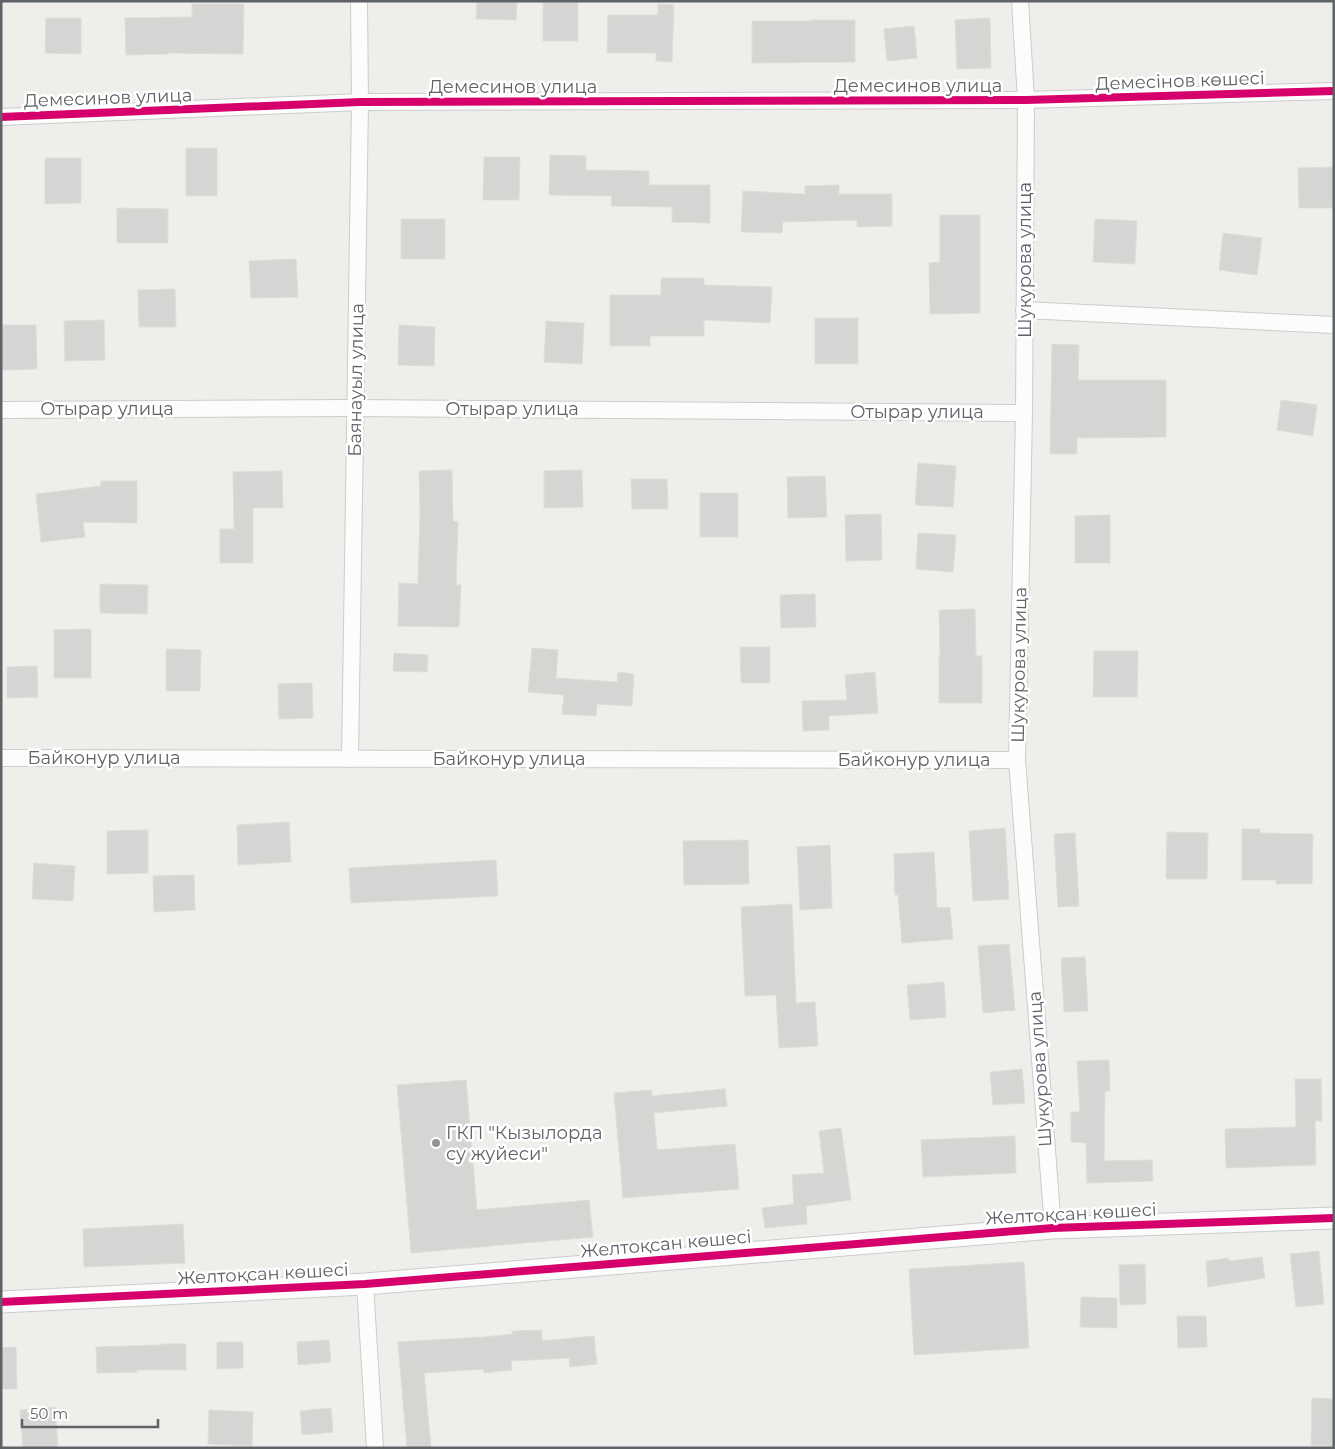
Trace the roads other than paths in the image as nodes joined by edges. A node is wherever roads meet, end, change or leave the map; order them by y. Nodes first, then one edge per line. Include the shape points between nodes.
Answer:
1 (359, 1) edge
2 (1020, 1) edge
3 (1334, 91) edge
4 (1026, 100) junction
5 (360, 102) junction
6 (1, 117) edge
7 (1024, 310) junction
8 (1334, 325) edge
9 (355, 408) junction
10 (1, 410) edge
11 (1024, 413) junction
12 (1, 758) edge
13 (350, 759) junction
14 (1017, 760) junction
15 (1334, 1218) edge
16 (1053, 1228) junction
17 (365, 1284) junction
18 (1, 1302) edge
19 (375, 1448) edge

1 - 5 street, Баянауыл улица
2 - 4 street, Шукурова улица
3 - 4 street, Демесінов көшесі
4 - 5 street, Демесинов улица
4 - 7 street, Шукурова улица
5 - 6 street, Демесинов улица
5 - 9 street, Баянауыл улица
7 - 8 street
7 - 11 street, Шукурова улица
9 - 10 street, Отырар улица
9 - 11 street, Отырар улица
9 - 13 street, Баянауыл улица
11 - 14 street, Шукурова улица
12 - 13 street, Байконур улица
13 - 14 street, Байконур улица
14 - 16 street, Шукурова улица
15 - 16 street, Желтоқсан көшесі
16 - 17 street, Желтоқсан көшесі
17 - 18 street, Желтоқсан көшесі
17 - 19 street

